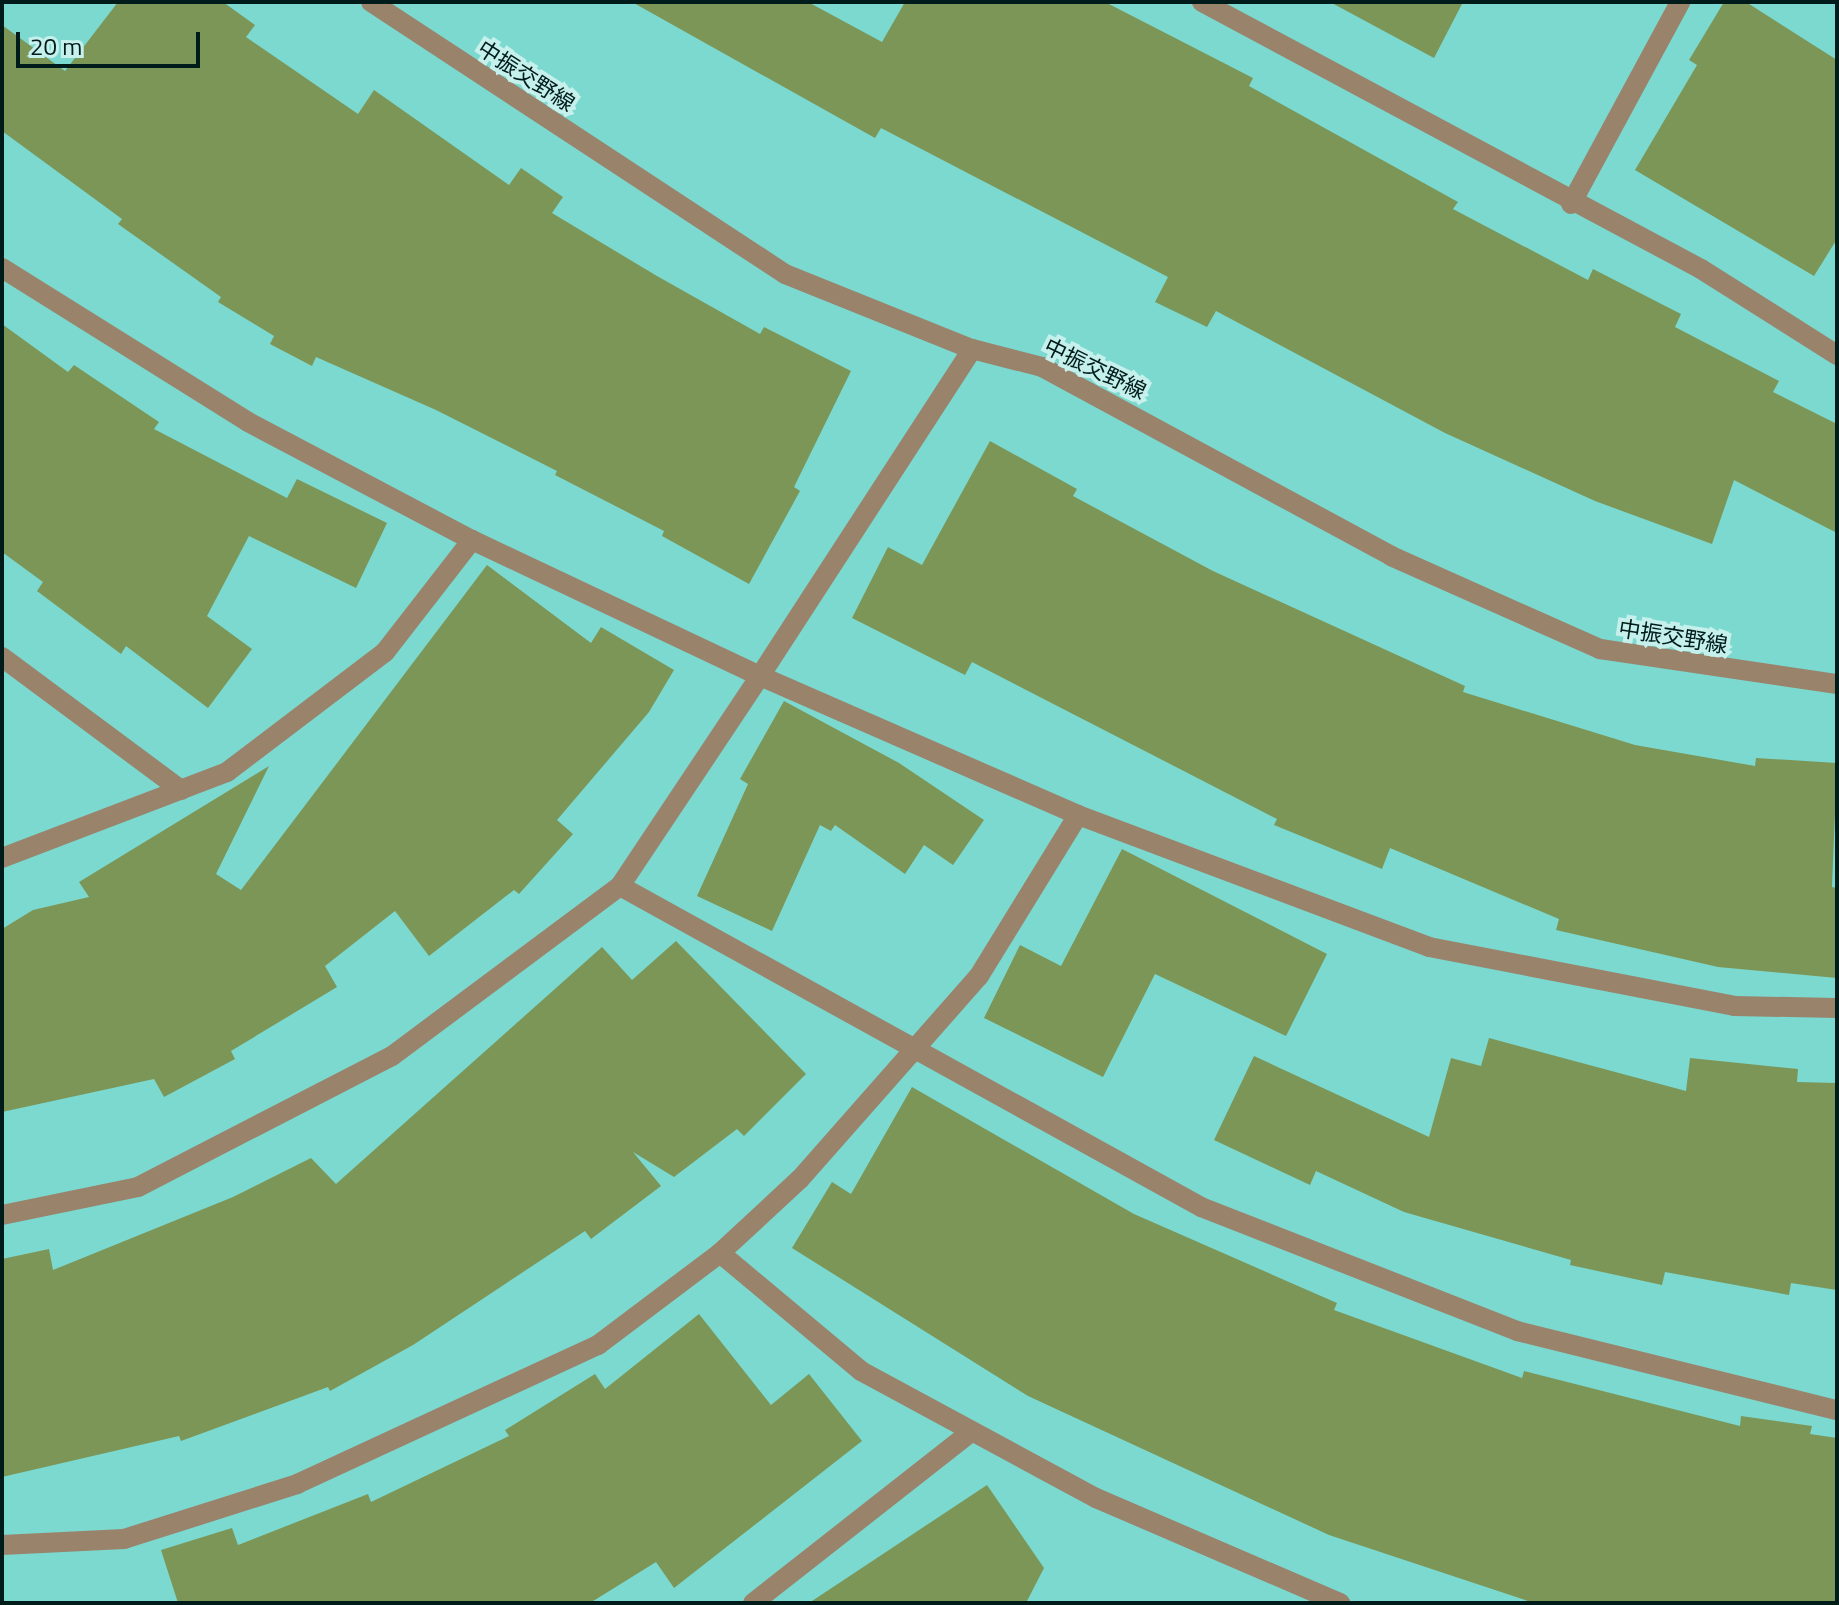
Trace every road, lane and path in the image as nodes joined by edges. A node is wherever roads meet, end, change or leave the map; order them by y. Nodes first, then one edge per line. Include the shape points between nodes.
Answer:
1 (371, 2) edge
2 (1202, 2) edge
3 (1680, 2) edge
4 (1571, 204) junction
5 (2, 268) edge
6 (972, 349) junction
7 (1837, 355) edge
8 (472, 540) junction
9 (2, 657) edge
10 (760, 676) junction
11 (1837, 684) edge
12 (181, 790) junction
13 (1078, 815) junction
14 (2, 858) edge
15 (620, 886) junction
16 (1837, 1008) edge
17 (914, 1048) junction
18 (2, 1215) edge
19 (720, 1253) junction
20 (1837, 1410) edge
21 (972, 1431) junction
22 (2, 1545) edge
23 (753, 1603) edge
24 (1340, 1603) edge

1 - 6 street, 中振交野線 via 785,274
2 - 4 street
3 - 4 street
4 - 7 street via 1701,269
5 - 8 street via 248,422
6 - 10 street
6 - 11 street, 中振交野線 via 1042,367 1391,556 1600,649
8 - 10 street
8 - 12 street via 385,652 227,772
9 - 12 street
10 - 13 street
10 - 15 street
12 - 14 street
13 - 16 street via 1429,947 1734,1006
13 - 17 street via 979,976
15 - 17 street
15 - 18 street via 392,1056 138,1187
17 - 19 street via 800,1179
17 - 20 street via 1201,1207 1517,1331
19 - 21 street via 861,1371
19 - 22 street via 598,1345 297,1484 124,1539
21 - 23 street
21 - 24 street via 1096,1498

